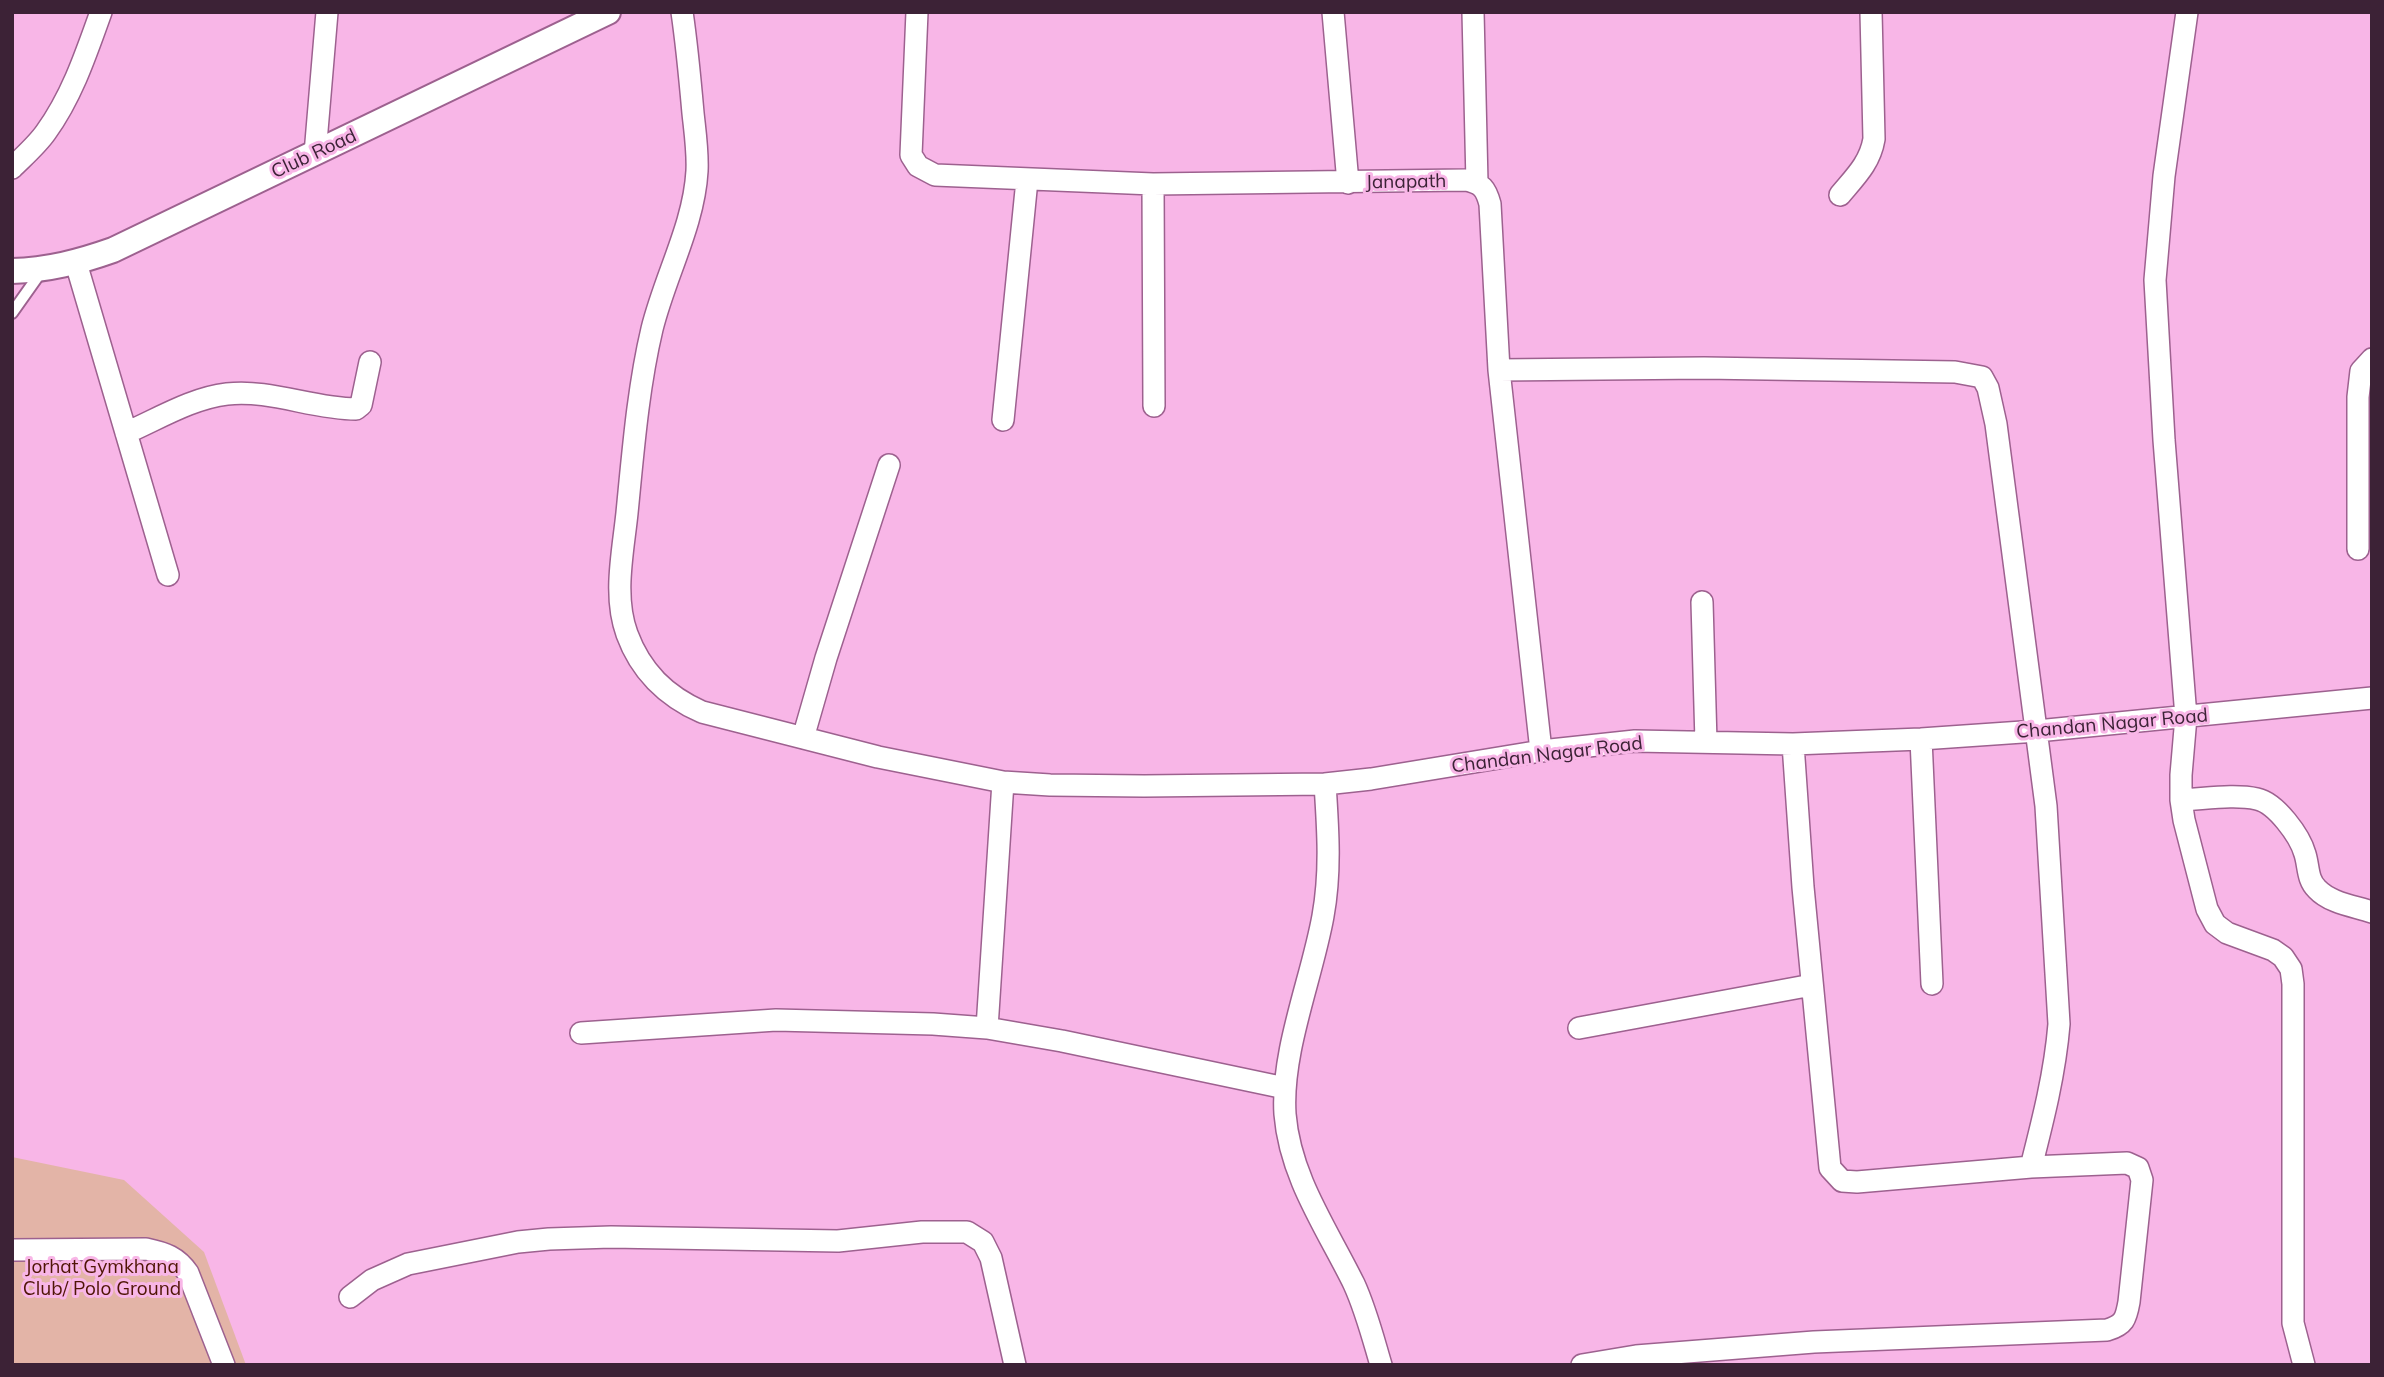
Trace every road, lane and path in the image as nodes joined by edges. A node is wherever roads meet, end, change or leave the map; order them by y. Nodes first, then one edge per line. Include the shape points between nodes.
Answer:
1 (102, 12) edge
2 (327, 12) edge
3 (608, 12) edge
4 (682, 12) edge
5 (917, 12) edge
6 (1333, 12) edge
7 (1473, 12) edge
8 (1871, 12) edge
9 (2188, 12) edge
10 (315, 154) junction
11 (12, 168) edge
12 (1027, 180) junction
13 (1349, 183) junction
14 (1477, 183) junction
15 (1153, 184) junction
16 (1840, 195) dead end
17 (76, 263) junction
18 (43, 270) junction
19 (12, 271) edge
20 (12, 313) edge
21 (2372, 359) edge
22 (370, 362) dead end
23 (1499, 370) junction
24 (1154, 406) dead end
25 (1003, 421) dead end
26 (126, 433) junction
27 (889, 465) dead end
28 (2358, 549) dead end
29 (168, 575) dead end
30 (1702, 602) dead end
31 (2372, 698) edge
32 (2186, 717) junction
33 (2036, 731) junction
34 (803, 738) junction
35 (1921, 739) junction
36 (1706, 742) junction
37 (1793, 744) junction
38 (1541, 751) junction
39 (1003, 782) junction
40 (1325, 784) junction
41 (2181, 800) junction
42 (2372, 912) edge
43 (1931, 984) dead end
44 (1812, 985) junction
45 (988, 1028) junction
46 (1579, 1028) dead end
47 (581, 1033) dead end
48 (1285, 1088) junction
49 (2031, 1167) junction
50 (12, 1250) edge
51 (350, 1297) dead end
52 (224, 1365) edge
53 (1015, 1365) edge
54 (1381, 1365) edge
55 (1582, 1365) edge
56 (2304, 1365) edge

1 - 11 street via 58,115
2 - 10 street
3 - 10 street, Club Road
4 - 34 street, Chandan Nagar Road via 697,170 646,360 620,606 627,635 640,660 658,685 678,701 702,712
5 - 12 street, Janapath via 911,155 918,166 935,175
6 - 13 street
7 - 14 street
8 - 16 street via 1872,154
9 - 32 street via 2164,176 2155,280
10 - 17 street, Club Road via 113,250
12 - 15 street, Janapath
12 - 25 street
13 - 14 street, Janapath
13 - 15 street, Janapath
14 - 23 street via 1486,189 1490,205
15 - 24 street
17 - 18 street, Club Road
17 - 26 street
18 - 19 street, Club Road
18 - 20 lane
21 - 28 street via 2361,371 2358,397
22 - 26 street via 361,405 356,409 229,394 197,402
23 - 33 street via 1955,372 1982,377 1996,424
23 - 38 street
26 - 29 street
27 - 34 street
30 - 36 street
31 - 32 street, Chandan Nagar Road
32 - 33 street, Chandan Nagar Road
32 - 41 street
33 - 35 street, Chandan Nagar Road
33 - 49 street via 2046,806 2059,1024 2048,1100
34 - 39 street, Chandan Nagar Road
35 - 37 street, Chandan Nagar Road
35 - 43 street
36 - 37 street, Chandan Nagar Road
36 - 38 street, Chandan Nagar Road via 1635,741
37 - 44 street
38 - 40 street, Chandan Nagar Road
39 - 40 street, Chandan Nagar Road
39 - 45 street
40 - 48 street via 1328,887
41 - 42 street via 2244,797 2265,801 2300,841 2316,888 2336,901
41 - 56 street via 2207,909 2215,924 2273,950 2291,969 2293,1322
44 - 46 street
44 - 49 street via 1826,1145 1830,1168 1842,1181
45 - 47 street via 776,1020
45 - 48 street
48 - 54 street via 1291,1151 1316,1213 1355,1286
49 - 55 street via 2127,1163 2138,1168 2142,1180 2129,1302 2120,1326 1814,1342 1636,1356
50 - 52 street via 146,1250 180,1261
51 - 53 street via 372,1280 408,1264 539,1240 838,1241 922,1231 967,1232 983,1242 991,1258

